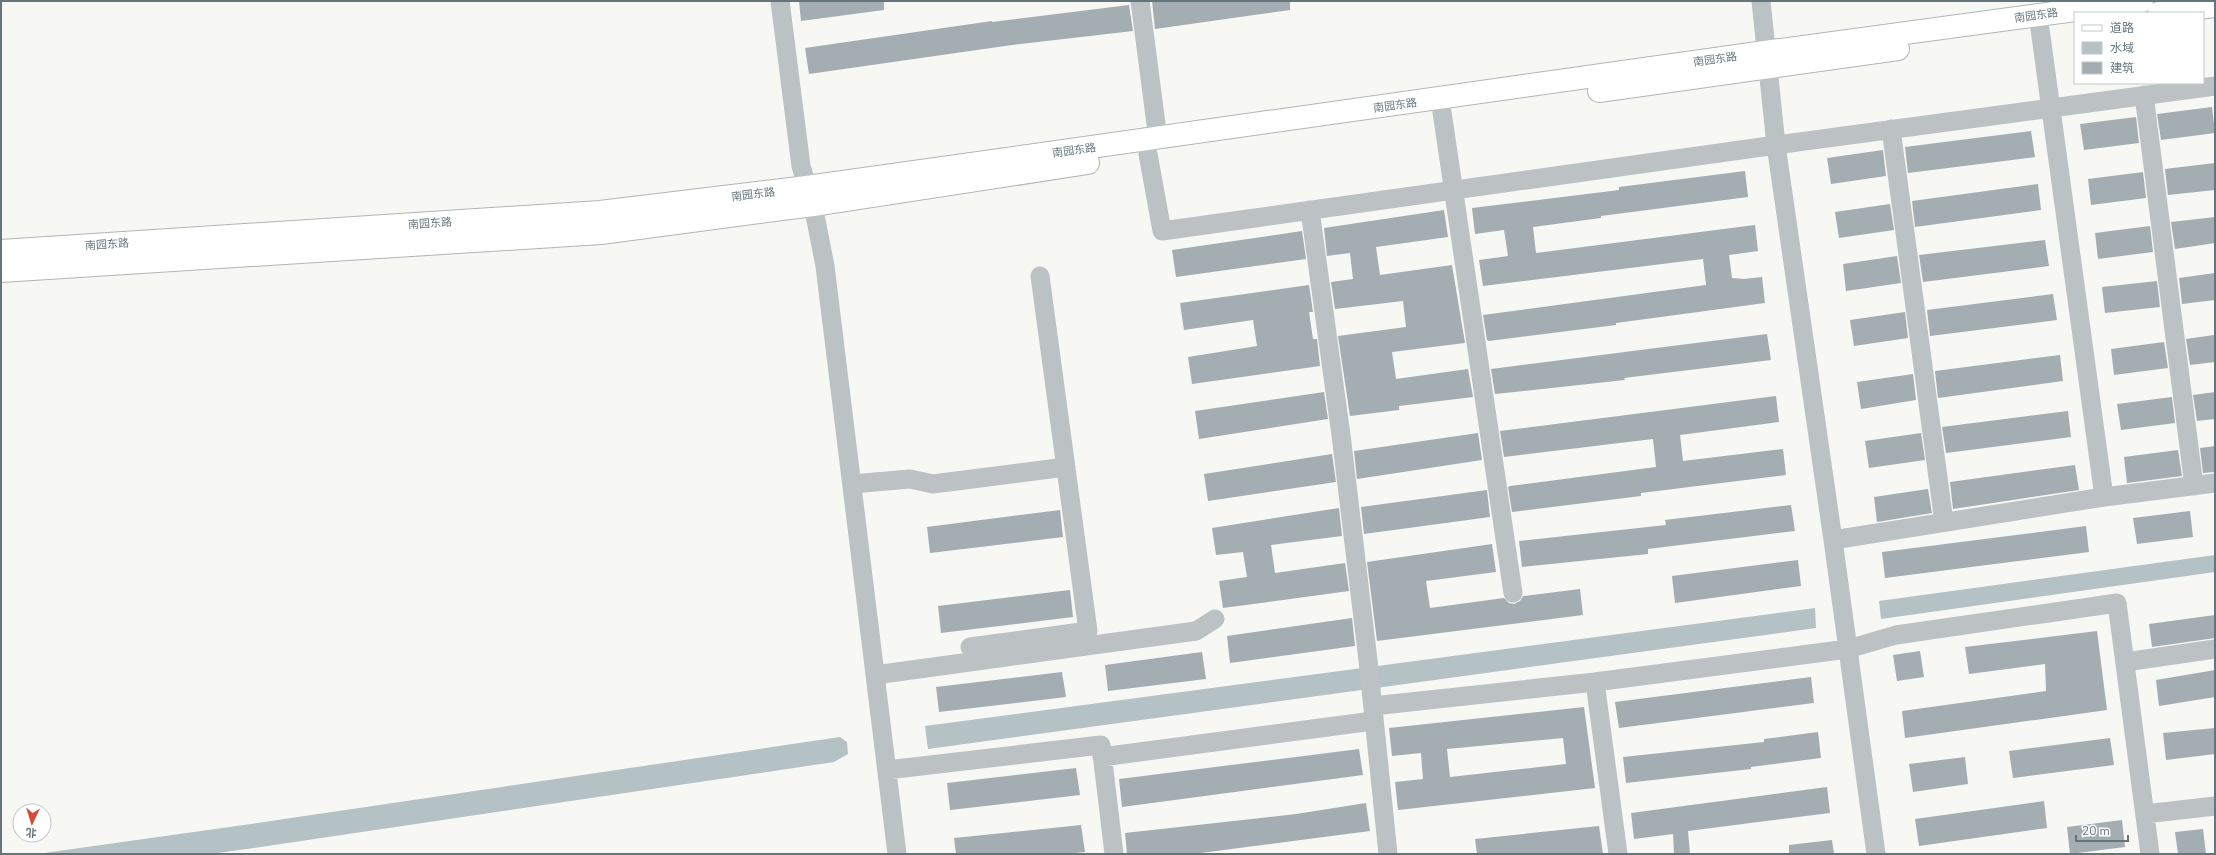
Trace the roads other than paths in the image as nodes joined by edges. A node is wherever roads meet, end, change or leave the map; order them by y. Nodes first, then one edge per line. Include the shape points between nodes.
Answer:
1 (780, 1) edge
2 (1140, 1) edge
3 (1761, 1) edge
4 (2142, 1) edge
5 (2215, 6) edge
6 (2167, 12) edge
7 (2074, 24) edge
8 (2040, 29) junction
9 (1766, 60) junction
10 (2215, 86) edge
11 (2144, 95) junction
12 (2052, 108) junction
13 (1442, 112) junction
14 (1156, 124) dead end
15 (1891, 129) junction
16 (1776, 145) junction
17 (1148, 154) junction
18 (1454, 190) junction
19 (810, 196) junction
20 (1310, 210) junction
21 (1, 251) edge
22 (1, 271) edge
23 (1040, 276) dead end
24 (1066, 467) junction
25 (2215, 483) edge
26 (852, 484) junction
27 (2194, 486) junction
28 (2104, 497) junction
29 (1944, 522) junction
30 (1833, 540) junction
31 (1513, 593) dead end
32 (1215, 619) dead end
33 (970, 647) dead end
34 (1848, 648) junction
35 (2215, 649) edge
36 (2124, 662) junction
37 (875, 675) junction
38 (1595, 682) junction
39 (1373, 706) junction
40 (1102, 757) junction
41 (887, 770) junction
42 (2215, 806) edge
43 (2145, 814) junction
44 (897, 854) edge
45 (1114, 854) edge
46 (1388, 854) edge
47 (1618, 854) edge
48 (1876, 854) edge
49 (2150, 854) edge

1 - 19 street via 801,166
2 - 14 street
3 - 9 street
4 - 9 main road, 南园东路
5 - 6 main road
7 - 8 main road, 南园东路
8 - 9 main road, 南园东路
8 - 12 street
9 - 13 main road, 南园东路
9 - 16 street
9 - 19 main road, 南园东路
10 - 11 street
11 - 12 street
11 - 27 street
12 - 15 street
12 - 28 street
13 - 17 main road, 南园东路
13 - 18 street
15 - 16 street
15 - 29 street
16 - 18 street
16 - 30 street
17 - 19 main road, 南园东路
17 - 20 street via 1162,231
18 - 20 street
18 - 31 street
19 - 21 main road, 南园东路
19 - 22 main road, 南园东路 via 601,233
19 - 26 street via 825,266
20 - 39 street via 1340,427
23 - 24 street
24 - 26 street via 933,484 910,479
24 - 33 street via 1088,631
25 - 27 street
26 - 37 street
27 - 28 street
28 - 29 street
29 - 30 street
30 - 34 street
32 - 37 street via 1196,631
34 - 36 street via 1896,635 2117,603
34 - 38 street
34 - 48 street
35 - 36 street
36 - 43 street
37 - 41 street
38 - 39 street
38 - 47 street
39 - 40 street
39 - 46 street
40 - 41 street via 1101,745
40 - 45 street
41 - 44 street
42 - 43 street
43 - 49 street

